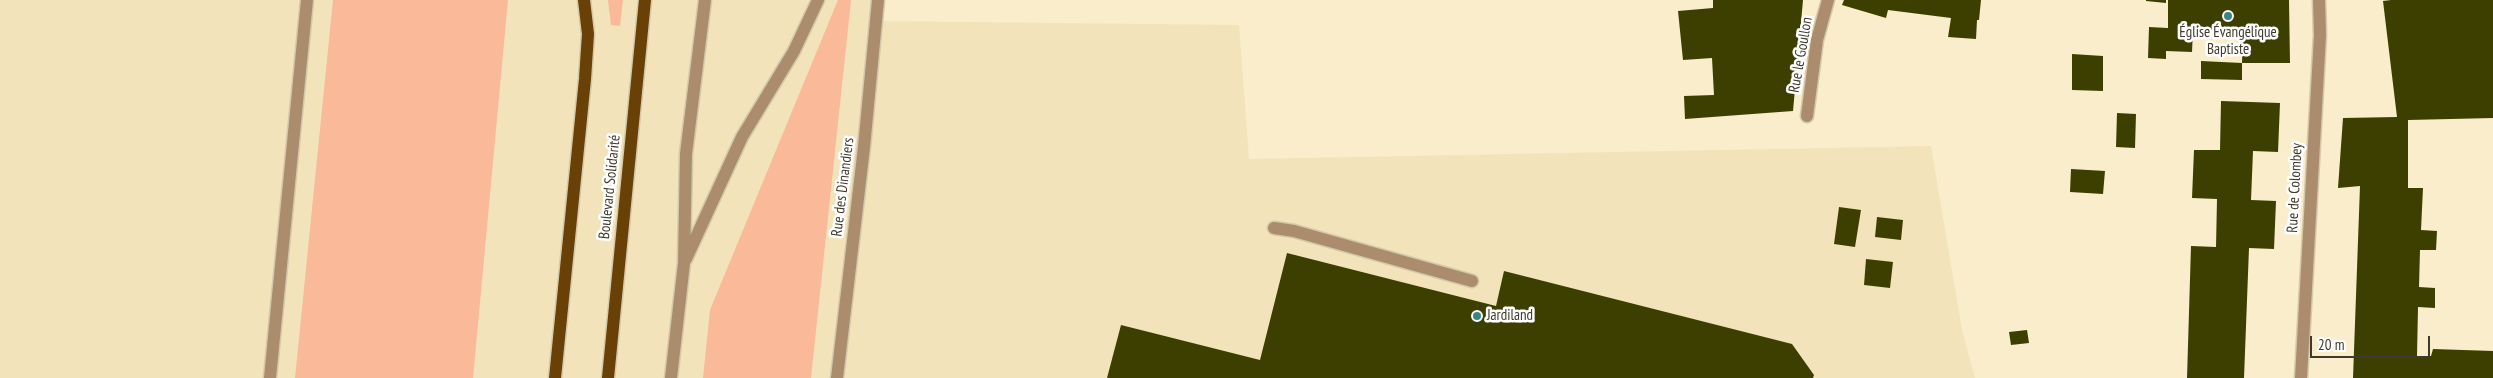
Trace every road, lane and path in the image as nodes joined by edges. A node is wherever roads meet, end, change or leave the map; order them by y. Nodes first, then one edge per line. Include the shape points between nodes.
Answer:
1 (307, 0) edge
2 (584, 0) edge
3 (645, 0) edge
4 (704, 0) edge
5 (818, 0) edge
6 (878, 0) edge
7 (1828, 0) edge
8 (2319, 0) edge
9 (1807, 116) dead end
10 (1274, 228) dead end
11 (684, 263) junction
12 (1472, 281) dead end
13 (270, 378) edge
14 (554, 378) edge
15 (608, 378) edge
16 (672, 378) edge
17 (837, 378) edge
18 (2301, 378) edge

1 - 13 street
2 - 14 main road via 588,34 585,79
3 - 15 main road, Boulevard Solidarité
4 - 11 street via 686,154
5 - 11 street via 794,51 742,137
6 - 17 street, Rue des Dinandiers
7 - 9 street, Rue le Goullon via 1817,40
8 - 18 street, Rue de Colombey via 2320,35
10 - 12 street
11 - 16 street

